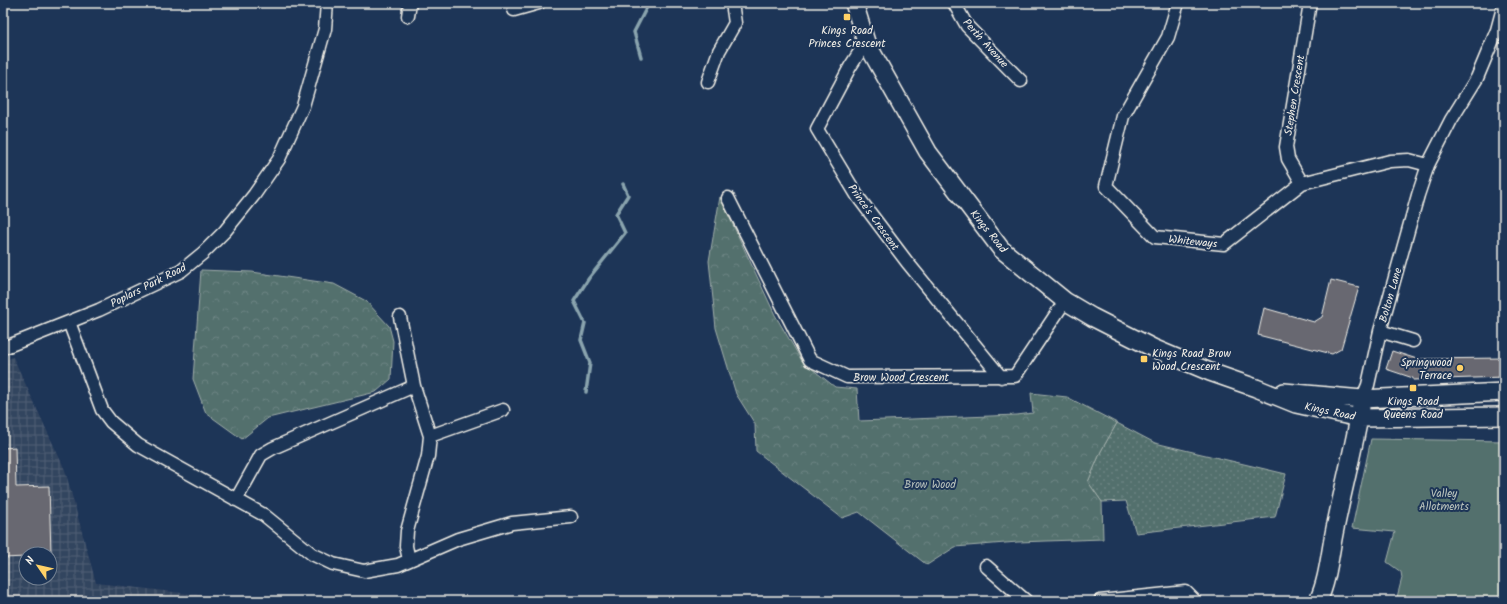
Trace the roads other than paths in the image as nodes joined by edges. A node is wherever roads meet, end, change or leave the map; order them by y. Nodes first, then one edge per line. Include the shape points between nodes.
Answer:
1 (327, 3) edge
2 (410, 3) edge
3 (539, 3) edge
4 (732, 3) edge
5 (854, 3) edge
6 (954, 3) edge
7 (1178, 3) edge
8 (1310, 3) edge
9 (1504, 4) edge
10 (514, 10) dead end
11 (408, 16) dead end
12 (1500, 32) edge
13 (866, 42) junction
14 (1021, 81) dead end
15 (708, 82) dead end
16 (1428, 165) junction
17 (1302, 184) junction
18 (728, 198) dead end
19 (1064, 301) junction
20 (400, 317) dead end
21 (69, 322) junction
22 (1380, 331) junction
23 (1413, 341) dead end
24 (3, 348) edge
25 (1001, 377) junction
26 (414, 386) junction
27 (1256, 388) junction
28 (1504, 392) edge
29 (1362, 399) junction
30 (503, 410) dead end
31 (1504, 416) edge
32 (1359, 418) junction
33 (430, 436) junction
34 (236, 500) junction
35 (571, 517) dead end
36 (409, 560) junction
37 (986, 566) dead end
38 (1026, 601) edge
39 (1100, 601) edge
40 (1196, 601) edge
41 (1318, 601) edge

1 - 21 street, Poplars Park Road via 325,29 302,106 279,159 225,231 181,271
2 - 11 street
3 - 10 street
4 - 15 street via 736,23 719,51
5 - 13 street, Kings Road
6 - 14 street, Perth Avenue via 967,26
7 - 17 street, Whiteways via 1168,37 1123,116 1106,186 1155,237 1224,244
8 - 17 street, Stephen Crescent via 1286,147 1288,159
9 - 12 street, Bolton Lane
12 - 16 street, Bolton Lane via 1478,78 1451,120
13 - 19 street, Kings Road via 928,152 1001,249
13 - 25 street, Prince's Crescent via 817,129 858,197 907,262
16 - 17 street, Whiteways via 1409,160 1390,161
16 - 22 street, Bolton Lane
18 - 25 street, Brow Wood Crescent via 810,360 847,377
19 - 25 street, Brow Wood Crescent via 1015,376
19 - 27 street, Kings Road via 1153,348
20 - 26 street
21 - 24 street, Poplars Park Road
21 - 34 street via 102,410 111,422 138,445
22 - 23 street
22 - 29 street, Bolton Lane via 1368,385
26 - 33 street
26 - 34 street via 273,448 261,456
27 - 29 street, Kings Road
27 - 32 street, Kings Road via 1296,404
28 - 29 street, Kings Road
29 - 32 street, Bolton Lane
30 - 33 street
31 - 32 street, Kings Road
32 - 41 street, Bolton Lane via 1323,590
33 - 36 street via 428,456 407,531 406,546
34 - 36 street via 264,515 312,554 333,564 364,571 398,565
35 - 36 street via 512,523 458,539
37 - 38 street
39 - 40 street via 1186,592

